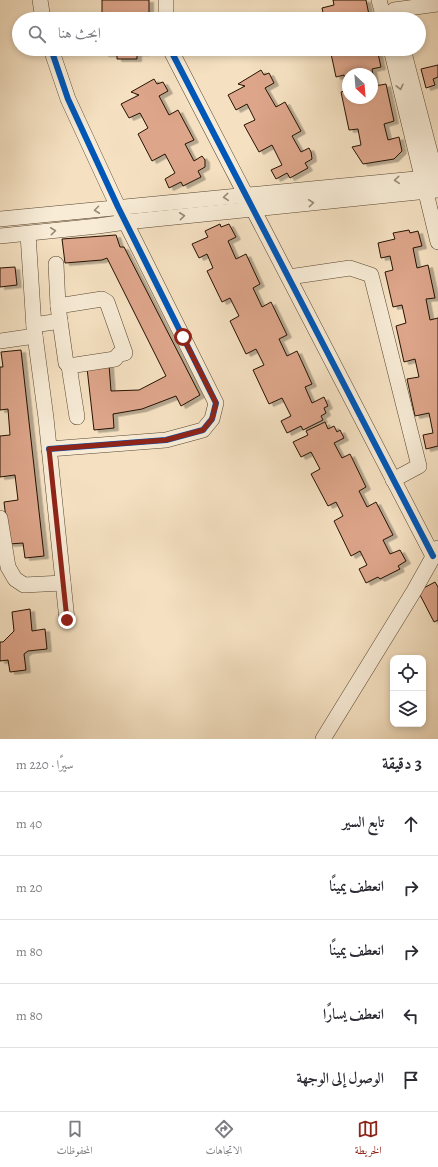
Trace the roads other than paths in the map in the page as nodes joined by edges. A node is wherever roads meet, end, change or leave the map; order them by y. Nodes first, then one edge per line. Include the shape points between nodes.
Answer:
1 (40, 0) edge
2 (166, 0) edge
3 (379, 0) edge
4 (438, 4) edge
5 (42, 12) edge
6 (166, 12) edge
7 (391, 12) edge
8 (53, 56) edge
9 (174, 56) edge
10 (393, 56) edge
11 (405, 56) edge
12 (432, 184) edge
13 (246, 195) junction
14 (118, 207) junction
15 (253, 209) junction
16 (0, 219) edge
17 (126, 222) junction
18 (28, 234) junction
19 (0, 236) edge
20 (438, 242) edge
21 (56, 264) dead end
22 (289, 277) junction
23 (58, 306) junction
24 (60, 321) junction
25 (35, 330) junction
26 (0, 341) edge
27 (68, 366) junction
28 (78, 418) dead end
29 (49, 449) junction
30 (393, 480) junction
31 (0, 518) edge
32 (435, 552) edge
33 (63, 583) junction
34 (67, 620) dead end
35 (323, 739) edge

1 - 5 street
2 - 6 street
3 - 7 street
4 - 7 street
8 - 14 street via 68,99
9 - 13 street
10 -> 12 street
11 - 12 street
12 -> 13 street
15 -> 12 street
12 - 20 street
13 -> 14 street
13 - 15 street
14 -> 16 street
14 - 17 street
17 -> 15 street
15 - 22 street
18 -> 17 street
17 - 29 street via 216,403 212,419 203,430 166,440
18 - 19 street
18 - 25 street
21 - 23 street
22 - 30 street
22 - 30 street via 350,268 371,275 419,466
23 - 24 street
23 - 27 street via 102,299 107,302 125,353 119,354 115,359
24 - 25 street
24 - 27 street
25 - 26 street
25 - 29 street
27 - 28 street
29 - 33 street
30 - 32 street
31 - 33 street via 8,567 15,579 24,585
32 - 35 street
33 - 34 street

